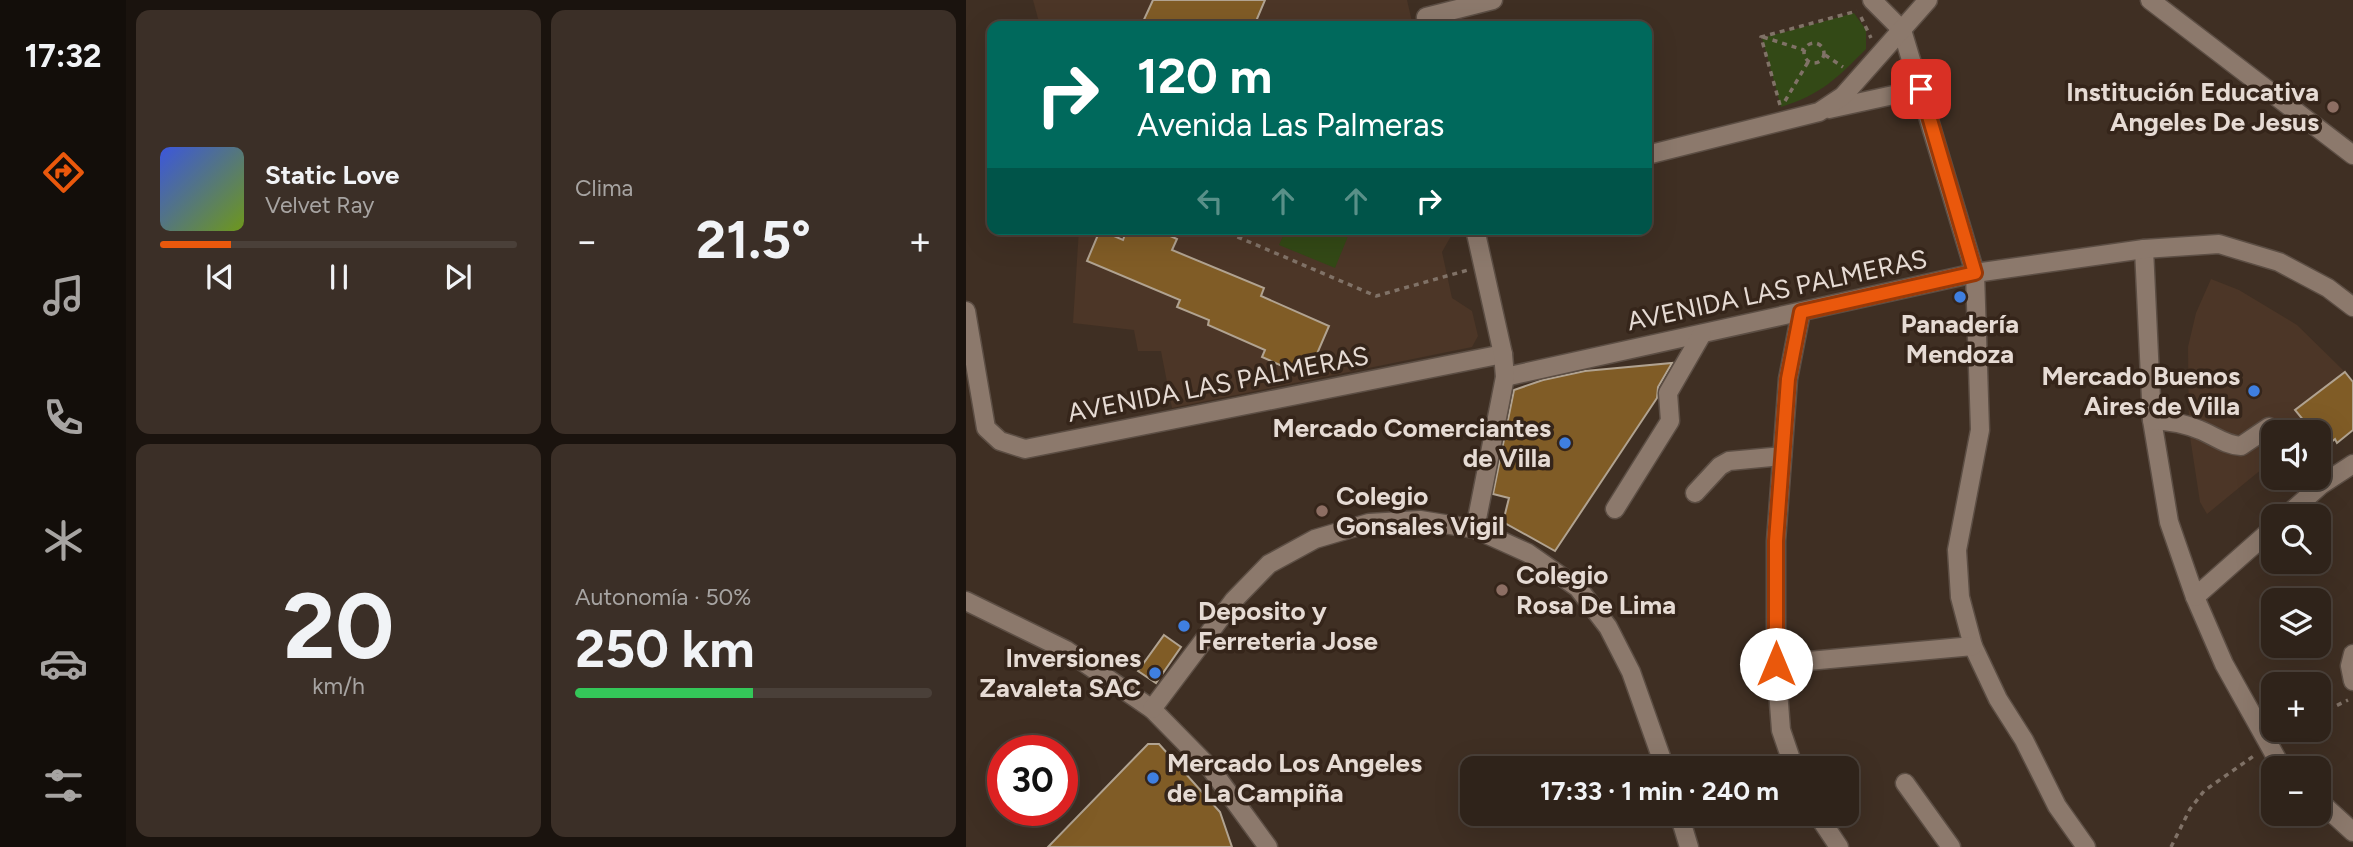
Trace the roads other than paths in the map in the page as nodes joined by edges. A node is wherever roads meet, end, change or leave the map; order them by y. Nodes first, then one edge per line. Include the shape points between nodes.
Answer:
1 (1493, 0) edge
2 (1872, 0) edge
3 (1928, 0) edge
4 (2150, 0) edge
5 (1426, 14) edge
6 (1902, 30) junction
7 (1921, 89) junction
8 (1819, 112) junction
9 (1652, 154) edge
10 (2353, 155) edge
11 (1476, 235) edge
12 (2144, 249) junction
13 (1975, 273) junction
14 (2353, 307) edge
15 (966, 310) edge
16 (1801, 312) junction
17 (1702, 334) junction
18 (1503, 354) junction
19 (1505, 377) junction
20 (2152, 420) junction
21 (2261, 432) edge
22 (1782, 456) junction
23 (2353, 464) edge
24 (1695, 493) dead end
25 (2300, 504) edge
26 (1615, 509) dead end
27 (1475, 529) junction
28 (2261, 539) edge
29 (2195, 597) junction
30 (966, 601) edge
31 (1973, 646) junction
32 (2353, 654) edge
33 (1776, 664) junction
34 (2353, 681) edge
35 (1152, 709) junction
36 (1661, 756) edge
37 (1790, 756) edge
38 (2274, 756) edge
39 (1905, 783) dead end
40 (2331, 812) edge
41 (1683, 826) edge
42 (1824, 826) edge
43 (2353, 832) edge
44 (1268, 847) edge
45 (1689, 847) edge
46 (1839, 847) edge
47 (1951, 847) edge
48 (2086, 847) edge

1 - 5 street
2 - 6 street
3 - 6 street
4 - 10 street
6 - 7 street
6 - 8 street via 1843,96
7 - 8 street
7 - 13 street
8 - 9 street
11 - 18 street
12 - 13 street, AVENIDA LAS PALMERAS
12 - 14 street, AVENIDA LAS PALMERAS via 2219,244 2279,262
12 - 20 street
13 - 16 street, AVENIDA LAS PALMERAS
13 - 31 street via 1980,430 1957,550 1960,597
15 - 18 street, AVENIDA LAS PALMERAS via 986,428 1000,442 1025,449
16 - 17 street, AVENIDA LAS PALMERAS
16 - 22 street via 1788,379
17 - 19 street, AVENIDA LAS PALMERAS
17 - 26 street via 1668,393 1670,421
18 - 19 street
19 - 27 street
20 - 21 street via 2175,421 2241,446
20 - 29 street via 2169,522
22 - 24 street via 1730,461
22 - 33 street via 1776,541
23 - 25 street
27 - 35 street via 1420,520 1369,523 1315,539 1269,564 1234,600
27 - 36 street via 1528,554 1578,588 1608,628 1631,672
28 - 29 street
29 - 38 street via 2224,664
30 - 35 street via 1066,650
31 - 33 street
31 - 48 street via 2057,806
32 - 34 street
33 - 37 street via 1781,730
35 - 44 street via 1211,769
39 - 47 street
40 - 43 street
41 - 45 street
42 - 46 street

